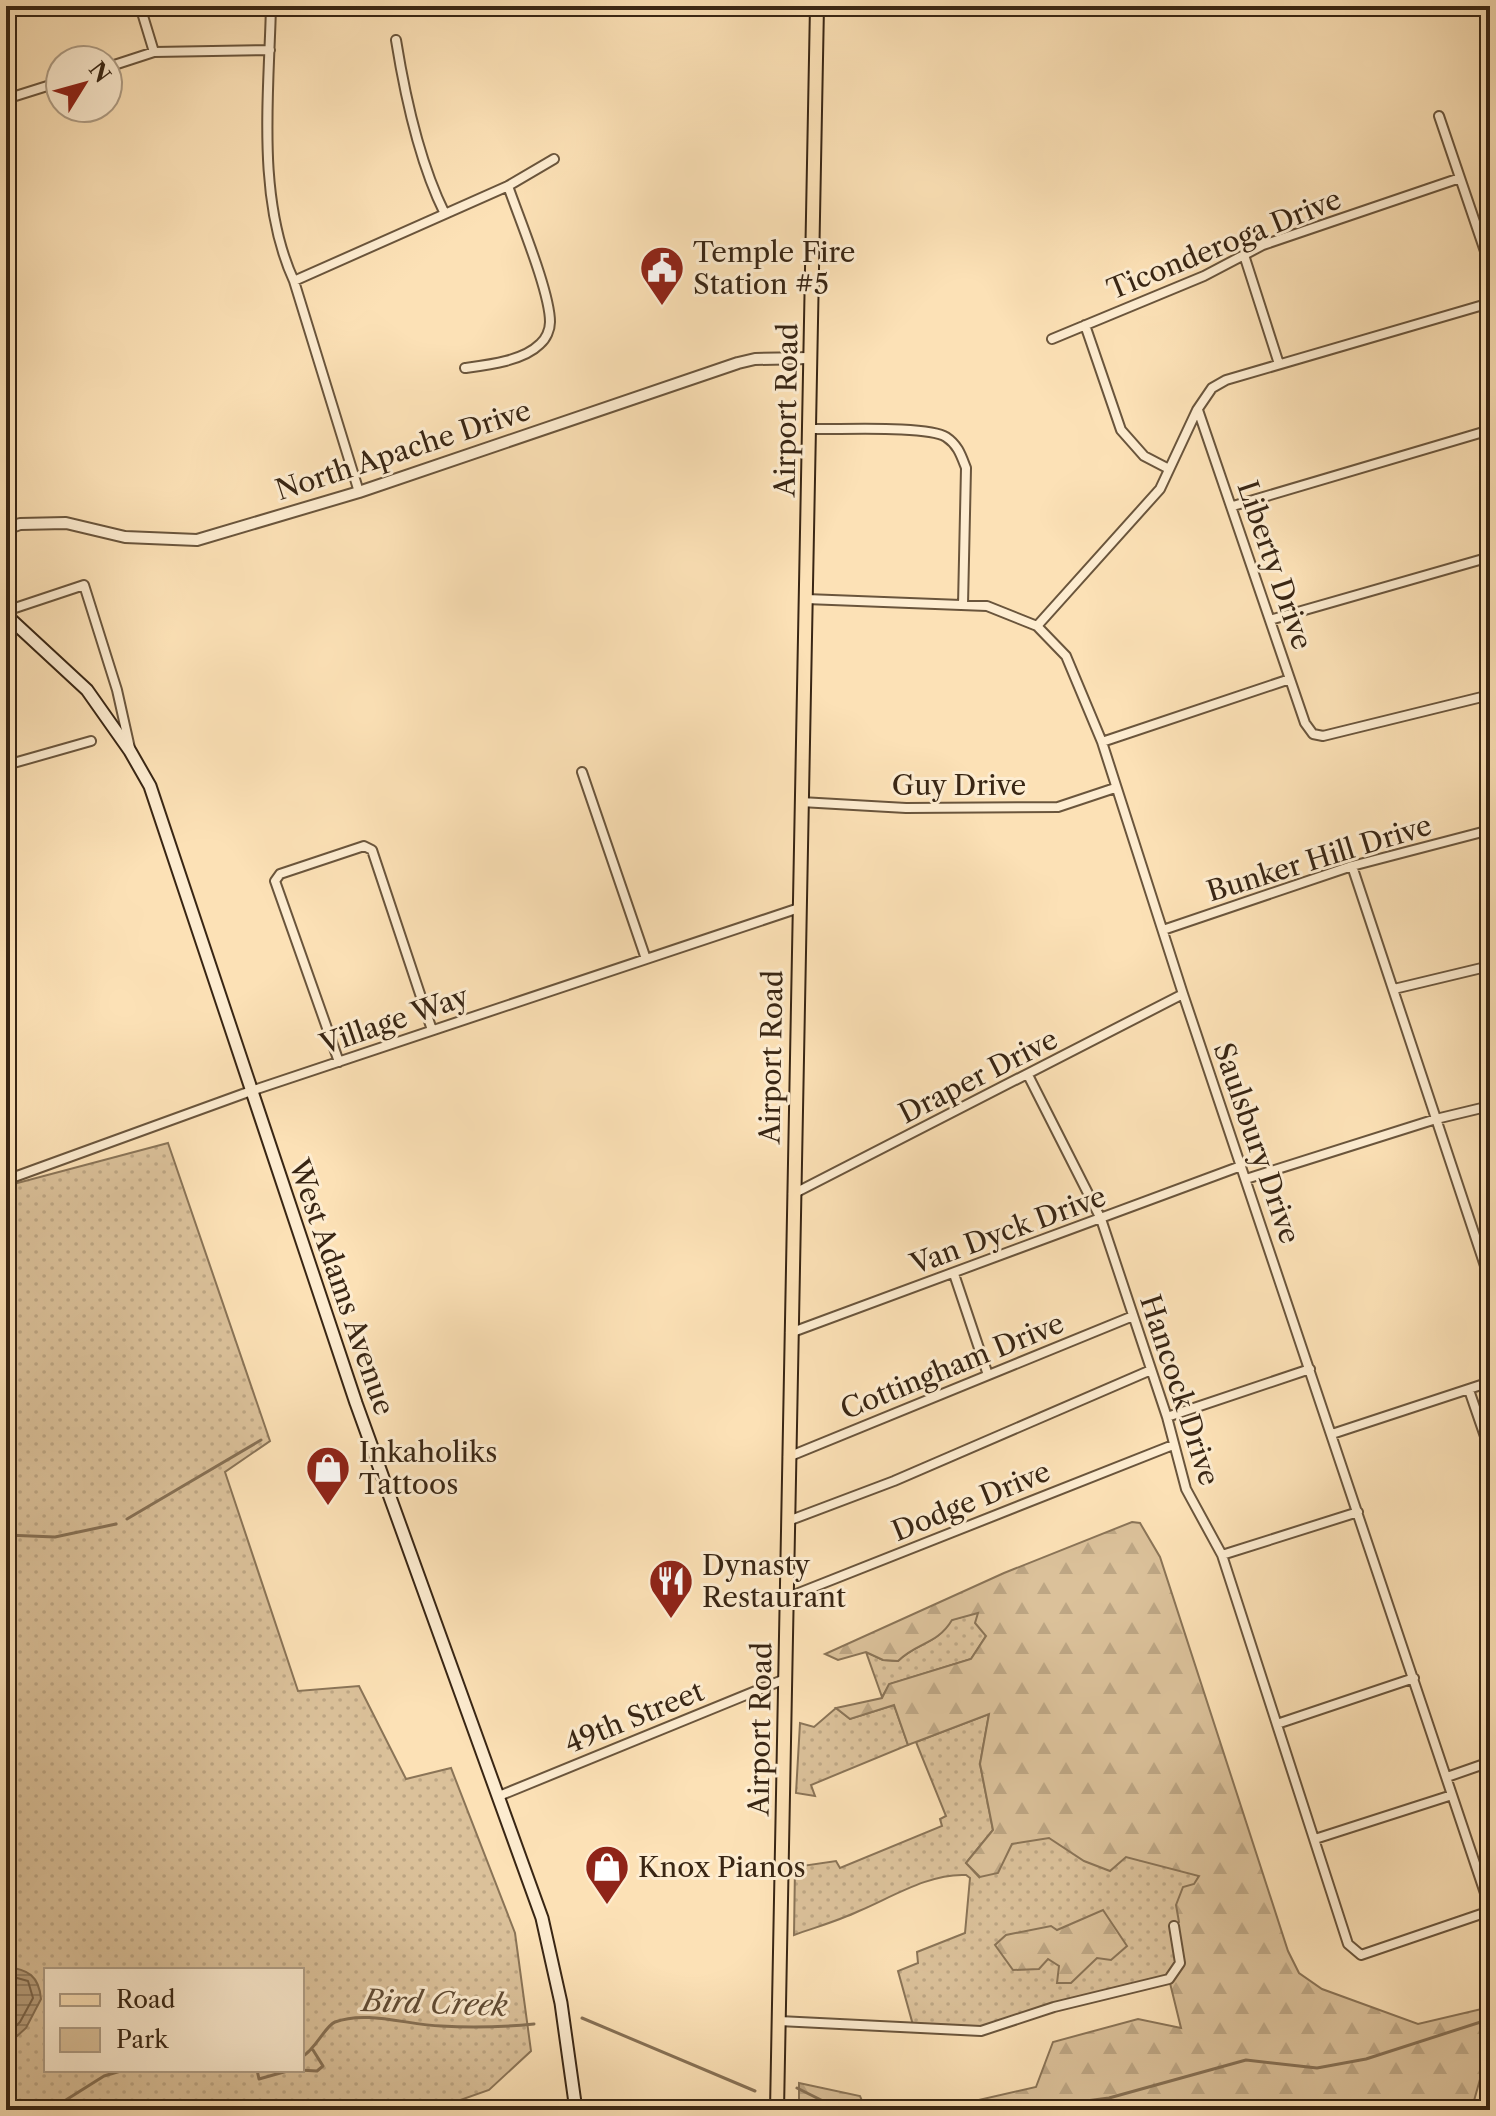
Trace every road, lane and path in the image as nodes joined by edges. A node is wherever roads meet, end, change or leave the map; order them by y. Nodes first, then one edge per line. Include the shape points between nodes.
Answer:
1 (140, 6) edge
2 (271, 6) edge
3 (817, 6) edge
4 (396, 40) dead end
5 (270, 50) junction
6 (154, 52) junction
7 (124, 62) edge
8 (44, 87) edge
9 (6, 99) edge
10 (1439, 116) dead end
11 (554, 159) dead end
12 (1460, 178) junction
13 (508, 186) junction
14 (445, 214) junction
15 (1244, 255) junction
16 (1490, 266) edge
17 (294, 281) junction
18 (1490, 303) edge
19 (1085, 325) junction
20 (1052, 339) dead end
21 (811, 358) junction
22 (1279, 364) junction
23 (465, 368) dead end
24 (1197, 410) junction
25 (810, 429) junction
26 (1490, 430) edge
27 (1169, 469) junction
28 (359, 492) junction
29 (1233, 506) junction
30 (6, 529) edge
31 (1490, 557) edge
32 (806, 599) junction
33 (963, 605) junction
34 (6, 613) edge
35 (1270, 620) junction
36 (1037, 626) junction
37 (1290, 679) junction
38 (1488, 695) edge
39 (1490, 706) edge
40 (91, 741) dead end
41 (1102, 742) junction
42 (130, 751) junction
43 (10, 764) dead end
44 (582, 772) dead end
45 (1115, 788) junction
46 (801, 802) junction
47 (1490, 830) edge
48 (1352, 866) junction
49 (799, 908) junction
50 (1163, 930) junction
51 (646, 959) junction
52 (1490, 966) edge
53 (1394, 989) junction
54 (1183, 994) junction
55 (432, 1030) junction
56 (339, 1062) junction
57 (1028, 1075) junction
58 (251, 1091) junction
59 (1490, 1106) edge
60 (1436, 1119) junction
61 (1241, 1166) junction
62 (1246, 1179) junction
63 (6, 1180) edge
64 (792, 1195) junction
65 (1101, 1219) junction
66 (1490, 1243) edge
67 (1479, 1245) junction
68 (954, 1274) junction
69 (1490, 1281) edge
70 (1133, 1316) junction
71 (789, 1334) junction
72 (1310, 1369) junction
73 (1151, 1370) junction
74 (988, 1375) junction
75 (1490, 1382) edge
76 (1469, 1390) junction
77 (1167, 1417) junction
78 (1332, 1434) junction
79 (1173, 1445) junction
80 (1490, 1451) edge
81 (788, 1458) junction
82 (1358, 1512) junction
83 (788, 1521) junction
84 (1222, 1555) junction
85 (786, 1598) junction
86 (1414, 1678) junction
87 (785, 1679) junction
88 (1277, 1724) junction
89 (1490, 1762) edge
90 (1447, 1777) junction
91 (1452, 1795) junction
92 (499, 1796) junction
93 (1315, 1839) junction
94 (1490, 1910) edge
95 (1174, 1926) dead end
96 (779, 2021) junction
97 (576, 2110) edge
98 (777, 2110) edge

1 - 6 street
2 - 5 street
3 - 21 main road, Airport Road
4 - 14 street
5 - 6 street
5 - 17 street via 270,179 283,257
6 - 7 street
8 - 9 street
10 - 12 street
11 - 13 street
12 - 15 street, Ticonderoga Drive
12 - 16 street
13 - 14 street
13 - 23 street via 545,299 547,335 539,346 511,358
14 - 17 street
15 - 19 street, Ticonderoga Drive
15 - 22 street
17 - 28 street
18 - 22 street
19 - 20 street, Ticonderoga Drive
19 - 27 street via 1121,430 1144,456
21 - 25 main road, Airport Road
21 - 28 street, North Apache Drive via 738,363
22 - 24 street via 1226,380 1212,388
24 - 27 street
24 - 29 street, Liberty Drive
25 - 32 main road, Airport Road
25 - 33 street via 924,430 944,435 959,449 966,468
26 - 29 street
27 - 36 street via 1145,508
28 - 30 street, North Apache Drive via 197,540 125,537 66,523
29 - 35 street, Liberty Drive
31 - 35 street
32 - 33 street, Saulsbury Drive
32 - 46 main road, Airport Road
33 - 36 street, Saulsbury Drive via 987,606
34 - 42 main road, West Adams Avenue via 87,690
34 - 42 street via 84,585
35 - 37 street, Liberty Drive
36 - 41 street, Saulsbury Drive via 1066,656
37 - 38 street, Liberty Drive via 1305,723 1313,734 1323,736
37 - 41 street
38 - 39 street
40 - 43 street
41 - 45 street, Saulsbury Drive
42 - 58 main road, West Adams Avenue via 150,786
44 - 51 street
45 - 46 street, Guy Drive via 1058,807
45 - 50 street, Saulsbury Drive
46 - 49 main road, Airport Road
47 - 48 street, Bunker Hill Drive
48 - 50 street, Bunker Hill Drive
48 - 53 street
49 - 51 street, Village Way
49 - 64 main road, Airport Road
50 - 54 street, Saulsbury Drive
51 - 55 street, Village Way
52 - 53 street
53 - 60 street
54 - 57 street, Draper Drive
54 - 61 street, Saulsbury Drive
55 - 56 street, Village Way
55 - 56 street via 372,850 364,846 280,874 275,881
56 - 58 street, Village Way
57 - 64 street, Draper Drive
57 - 65 street, Hancock Drive
58 - 63 street, Village Way
58 - 92 main road, West Adams Avenue via 356,1403
59 - 60 street
60 - 62 street
60 - 67 street
61 - 62 street, Saulsbury Drive
61 - 65 street, Van Dyck Drive
62 - 72 street, Saulsbury Drive
64 - 71 main road, Airport Road
65 - 68 street, Van Dyck Drive
65 - 70 street, Hancock Drive
66 - 67 street
67 - 69 street
68 - 71 street, Van Dyck Drive
68 - 74 street
70 - 73 street, Hancock Drive
70 - 74 street, Cottingham Drive
71 - 81 main road, Airport Road
72 - 77 street
72 - 78 street, Saulsbury Drive
73 - 77 street, Hancock Drive
73 - 83 street
74 - 81 street, Cottingham Drive
75 - 76 street
76 - 78 street
76 - 80 street
77 - 79 street, Hancock Drive
78 - 82 street, Saulsbury Drive
79 - 84 street, Hancock Drive via 1186,1489
79 - 85 street, Dodge Drive
81 - 83 main road, Airport Road
82 - 84 street
82 - 86 street, Saulsbury Drive
83 - 85 main road, Airport Road
84 - 88 street, Hancock Drive
85 - 87 main road, Airport Road
86 - 88 street
86 - 90 street, Saulsbury Drive
87 - 92 street, 49th Street
87 - 96 main road, Airport Road
88 - 93 street, Hancock Drive
89 - 90 street
90 - 91 street, Saulsbury Drive
91 - 93 street
91 - 94 street, Saulsbury Drive
92 - 97 main road, West Adams Avenue via 542,1918 563,2011
93 - 94 street, Hancock Drive via 1348,1944 1361,1955
95 - 96 street via 1180,1963 1169,1979 981,2031
96 - 98 main road, Airport Road

